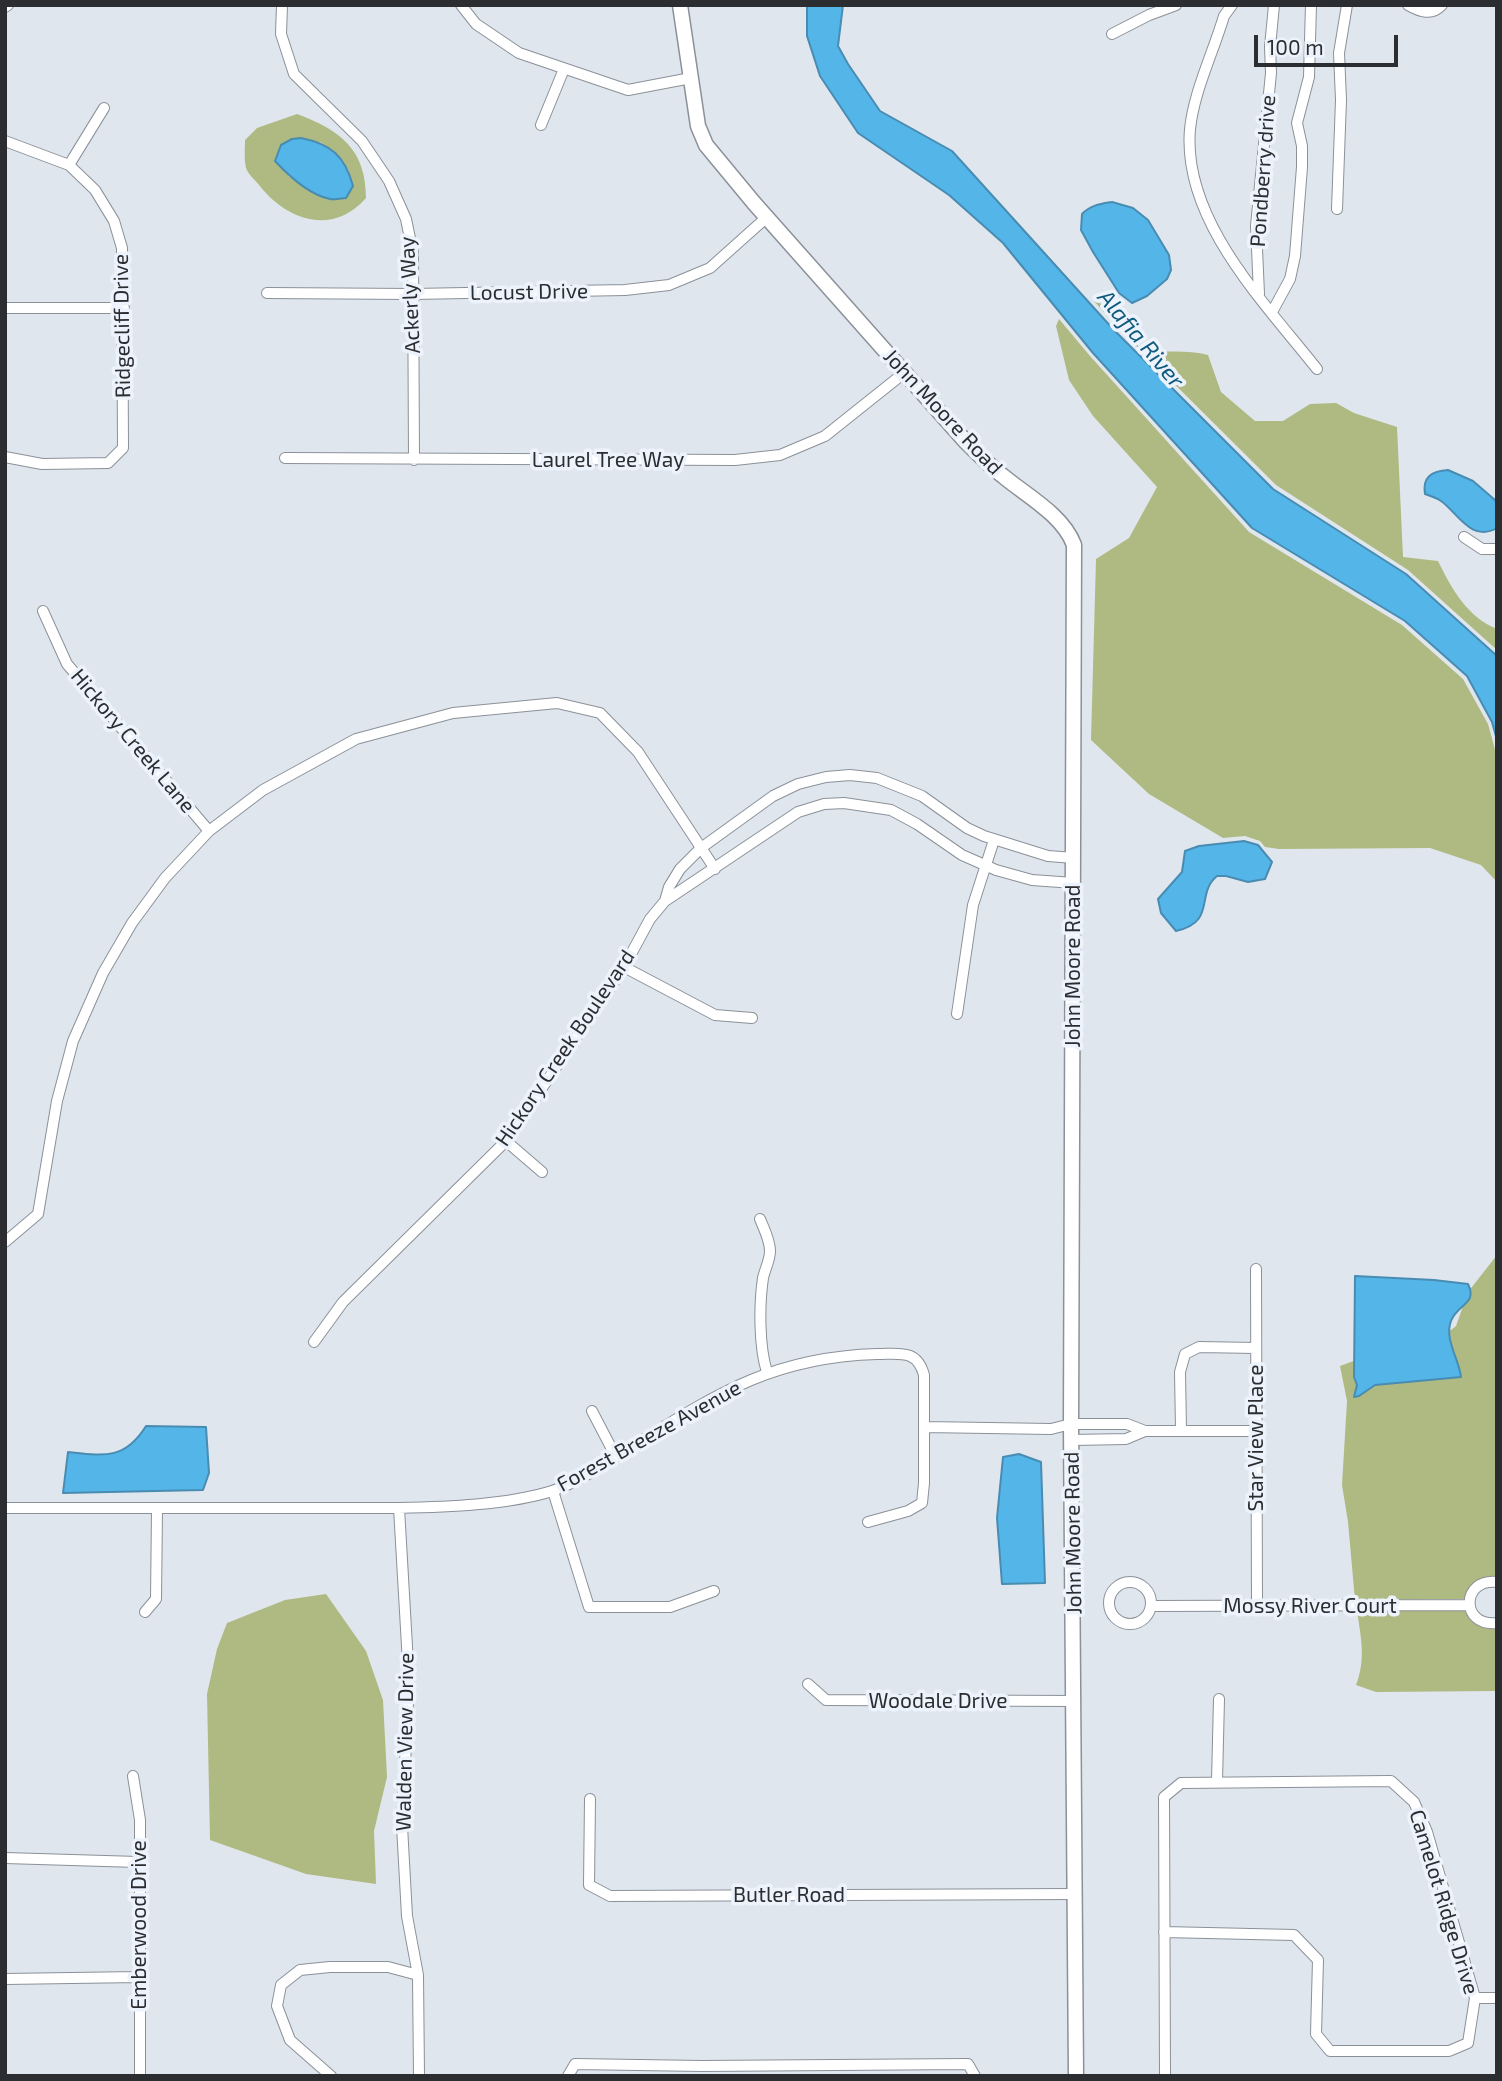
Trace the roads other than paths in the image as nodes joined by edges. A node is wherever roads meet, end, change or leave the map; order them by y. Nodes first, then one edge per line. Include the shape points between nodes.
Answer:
1 (282, 5) edge
2 (461, 5) edge
3 (680, 5) edge
4 (1177, 5) edge
5 (1232, 5) edge
6 (1274, 5) edge
7 (1311, 5) edge
8 (1347, 5) edge
9 (1408, 5) edge
10 (1442, 5) edge
11 (1112, 34) dead end
12 (564, 69) junction
13 (691, 78) junction
14 (104, 108) dead end
15 (541, 125) dead end
16 (5, 141) edge
17 (69, 165) junction
18 (1337, 209) dead end
19 (767, 217) junction
20 (267, 293) dead end
21 (413, 294) junction
22 (1259, 295) junction
23 (124, 307) junction
24 (5, 308) edge
25 (1272, 312) junction
26 (1317, 369) dead end
27 (904, 373) junction
28 (5, 457) edge
29 (285, 458) dead end
30 (414, 460) junction
31 (1464, 537) dead end
32 (1497, 549) edge
33 (43, 611) dead end
34 (209, 831) junction
35 (994, 840) junction
36 (701, 848) junction
37 (1074, 858) junction
38 (986, 866) junction
39 (715, 869) junction
40 (1074, 883) junction
41 (665, 901) junction
42 (624, 967) junction
43 (957, 1014) dead end
44 (752, 1018) dead end
45 (506, 1141) junction
46 (542, 1172) dead end
47 (760, 1219) dead end
48 (5, 1242) edge
49 (1256, 1269) dead end
50 (314, 1342) dead end
51 (1256, 1348) junction
52 (767, 1372) junction
53 (592, 1411) dead end
54 (1071, 1424) junction
55 (1112, 1424) junction
56 (925, 1427) junction
57 (1181, 1430) junction
58 (1145, 1431) junction
59 (1256, 1431) junction
60 (1072, 1440) junction
61 (1112, 1440) junction
62 (616, 1457) junction
63 (553, 1491) junction
64 (5, 1508) edge
65 (399, 1508) junction
66 (157, 1509) junction
67 (868, 1522) dead end
68 (1497, 1582) edge
69 (714, 1591) dead end
70 (1469, 1605) junction
71 (1151, 1606) junction
72 (1257, 1606) junction
73 (145, 1612) dead end
74 (1497, 1623) edge
75 (808, 1684) dead end
76 (1219, 1699) dead end
77 (1075, 1701) junction
78 (133, 1776) dead end
79 (1217, 1781) junction
80 (590, 1799) dead end
81 (5, 1858) edge
82 (138, 1862) junction
83 (1076, 1895) junction
84 (1164, 1932) junction
85 (418, 1975) junction
86 (138, 1977) junction
87 (5, 1979) edge
88 (1475, 1998) junction
89 (1497, 1998) edge
90 (702, 2071) edge
91 (140, 2076) edge
92 (331, 2076) edge
93 (419, 2076) edge
94 (568, 2076) edge
95 (975, 2076) edge
96 (1076, 2076) edge
97 (1165, 2076) edge

1 - 21 street, Ackerly Way via 281,34 294,74 362,141 406,219 413,253
2 - 12 street via 476,24 519,53
3 - 13 street, John Moore Road
4 - 11 street
5 - 22 street via 1224,16 1196,103 1190,129 1192,169 1202,203 1229,257
6 - 22 street, Pondberry drive via 1256,226
7 - 25 street via 1309,77 1297,123 1303,167 1295,256 1290,279
8 - 18 street via 1339,53
9 - 10 street via 1430,13
12 - 13 street via 628,90
12 - 15 street
13 - 19 street, John Moore Road via 702,138
14 - 17 street
16 - 17 street, Ridgecliff Drive
17 - 23 street, Ridgecliff Drive via 95,190 114,221 122,248
19 - 21 street, Locust Drive via 710,268 669,285
19 - 27 street, John Moore Road
20 - 21 street, Locust Drive
21 - 30 street, Ackerly Way
22 - 25 street
23 - 24 street
23 - 28 street, Ridgecliff Drive via 123,448 108,463 42,464
25 - 26 street
27 - 30 street, Laurel Tree Way via 825,436 780,455 735,460
27 - 37 street, John Moore Road via 971,447 1071,537 1075,556
29 - 30 street, Laurel Tree Way
31 - 32 street via 1482,549
33 - 34 street, Hickory Creek Lane via 67,664
34 - 36 street via 263,790 356,739 453,713 557,703 600,713 638,752
34 - 48 street via 138,914 103,973 73,1041 57,1101 38,1214
35 - 36 street, Hickory Creek Boulevard via 904,787 877,778 837,775 786,789
35 - 37 street, Hickory Creek Boulevard via 1048,856
35 - 38 street
36 - 39 street
36 - 41 street, Hickory Creek Boulevard via 673,878
37 - 40 street, John Moore Road
38 - 39 street, Hickory Creek Boulevard via 901,814 844,803 798,812
38 - 40 street, Hickory Creek Boulevard via 1032,880
38 - 43 street via 973,905
39 - 41 street, Hickory Creek Boulevard
40 - 54 street, John Moore Road
41 - 42 street, Hickory Creek Boulevard
42 - 44 street via 715,1015
42 - 45 street, Hickory Creek Boulevard
45 - 46 street
45 - 50 street, Hickory Creek Boulevard via 343,1302
47 - 52 street via 770,1253 763,1279 762,1316
49 - 51 street, Star View Place
51 - 57 street via 1199,1347 1185,1354 1180,1372
51 - 59 street, Star View Place
52 - 56 street, Forest Breeze Avenue via 840,1355 914,1357 924,1375
52 - 62 street, Forest Breeze Avenue via 714,1396
53 - 62 street
54 - 55 street
54 - 56 street via 1051,1429
54 - 60 street, John Moore Road
55 - 58 street
55 - 61 street
56 - 67 street, Forest Breeze Avenue via 922,1503
57 - 58 street
57 - 59 street
58 - 61 street via 1126,1440
59 - 72 street, Star View Place
60 - 61 street
60 - 77 street, John Moore Road
62 - 63 street, Forest Breeze Avenue
63 - 65 street, Forest Breeze Avenue via 455,1507
63 - 69 street via 589,1607 670,1607
64 - 66 street, Forest Breeze Avenue
65 - 66 street, Forest Breeze Avenue
65 - 85 street, Walden View Drive via 409,1681 402,1826 407,1916
66 - 73 street via 156,1600
68 - 70 street via 1477,1587
70 - 72 street, Mossy River Court
70 - 74 street via 1482,1622
71 - 71 street via 1140,1622 1127,1624 1111,1612 1109,1598 1117,1587 1137,1583 1148,1592
71 - 72 street, Mossy River Court
75 - 77 street, Woodale Drive via 827,1700
76 - 79 street
77 - 83 street, John Moore Road
78 - 82 street, Emberwood Drive
79 - 84 street, Camelot Ridge Drive via 1181,1783 1164,1797
79 - 88 street, Camelot Ridge Drive via 1391,1781 1414,1802 1427,1832
80 - 83 street, Butler Road via 589,1885 610,1896
81 - 82 street
82 - 86 street, Emberwood Drive
83 - 96 street, John Moore Road
84 - 88 street, Camelot Ridge Drive via 1294,1935 1318,1960 1316,2034 1330,2051 1449,2051 1468,2043
84 - 97 street, Camelot Ridge Drive
85 - 92 street via 388,1967 330,1967 300,1970 281,1985 277,2006 290,2040
85 - 93 street, Walden View Drive
86 - 87 street
86 - 91 street, Emberwood Drive
88 - 89 street
90 - 94 street via 575,2064
90 - 95 street via 968,2064

